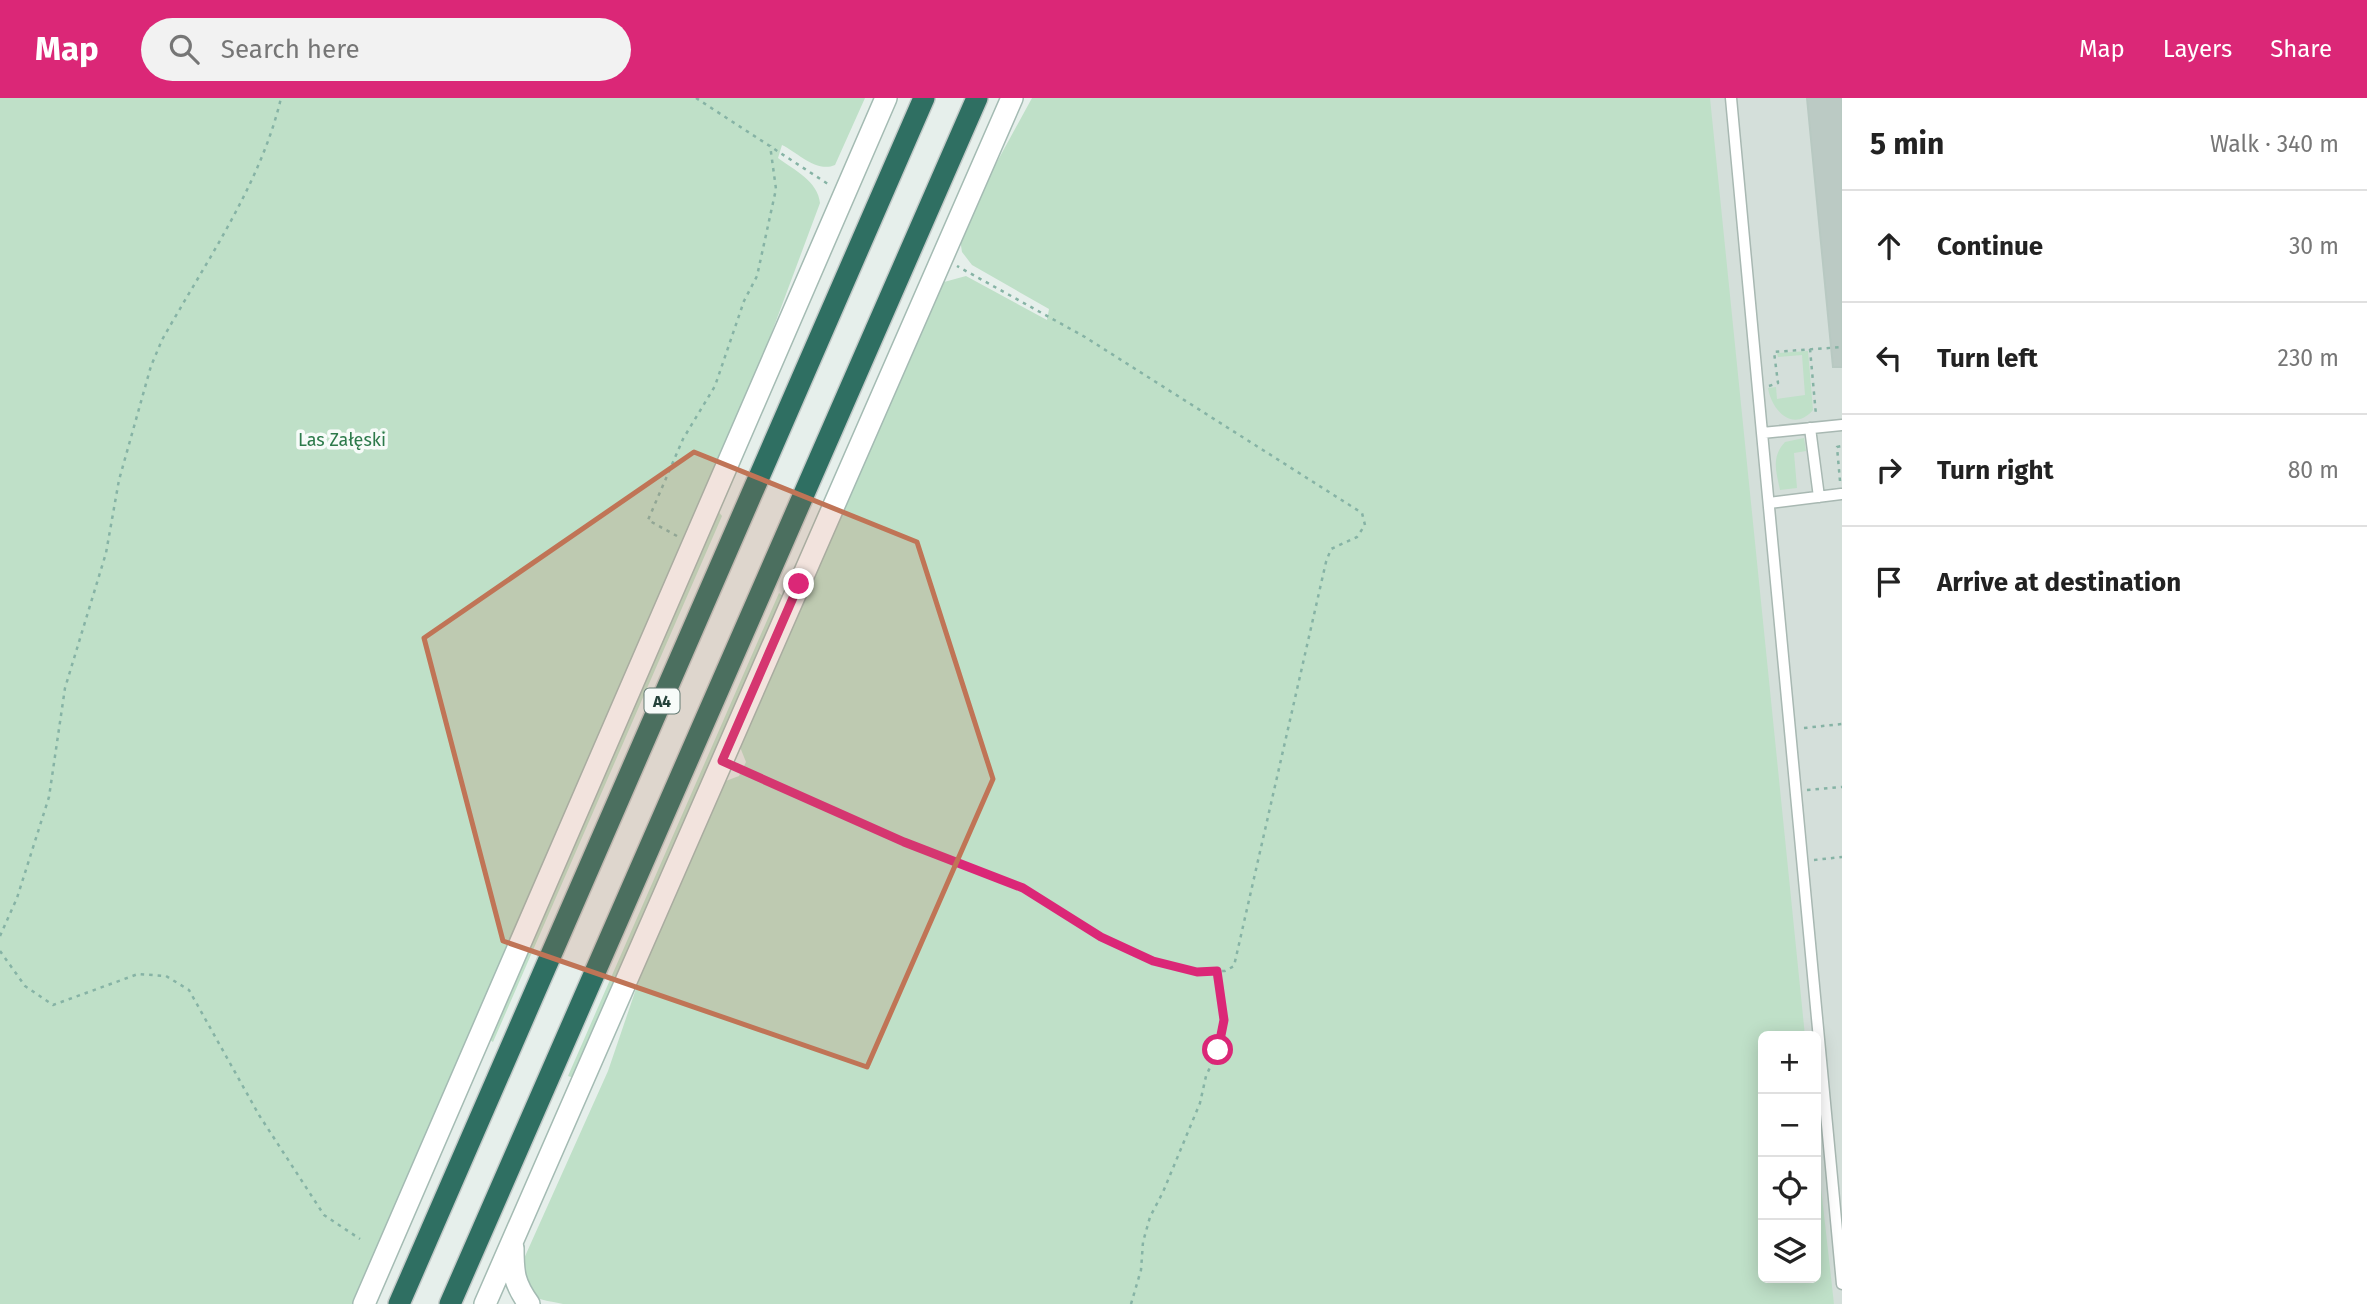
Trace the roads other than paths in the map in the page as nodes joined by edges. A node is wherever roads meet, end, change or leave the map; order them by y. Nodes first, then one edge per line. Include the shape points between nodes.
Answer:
1 (887, 98) edge
2 (924, 98) edge
3 (977, 98) edge
4 (1012, 98) edge
5 (1731, 98) edge
6 (1813, 423) junction
7 (1842, 425) edge
8 (1762, 433) junction
9 (1841, 495) edge
10 (1819, 497) junction
11 (1769, 503) junction
12 (513, 1240) junction
13 (1842, 1284) edge
14 (364, 1304) edge
15 (398, 1304) edge
16 (450, 1304) edge
17 (485, 1304) edge
18 (529, 1304) edge

1 - 14 street
2 - 15 highway, A4
3 - 16 highway, A4
4 - 12 street
5 - 8 lane
6 - 7 lane
6 - 8 lane
6 - 10 lane
8 - 11 lane
9 - 10 lane
10 - 11 lane
11 - 13 lane
12 - 17 street
12 - 18 street via 513,1272

